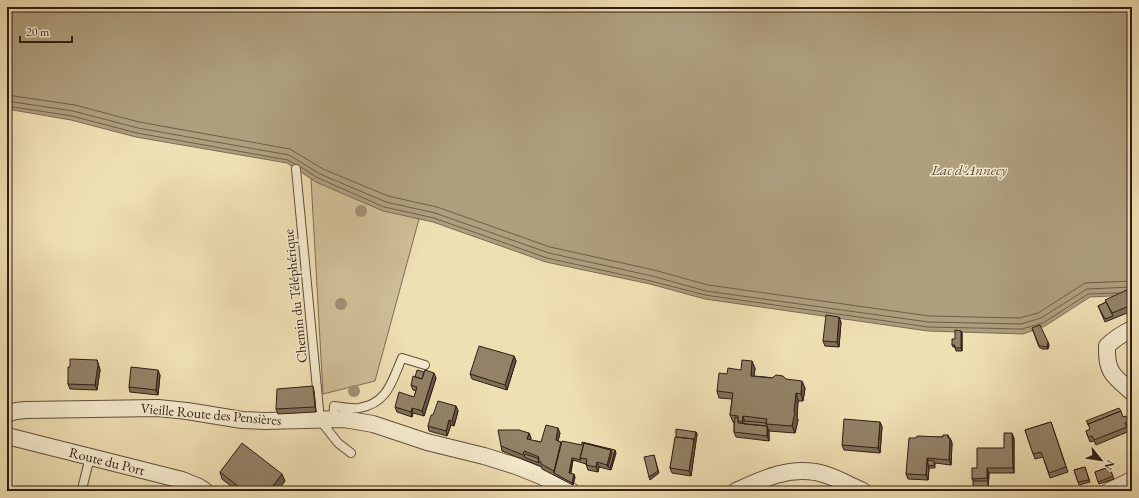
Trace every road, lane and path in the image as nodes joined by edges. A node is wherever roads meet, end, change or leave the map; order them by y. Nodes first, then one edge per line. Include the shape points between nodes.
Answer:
1 (296, 169) dead end
2 (1132, 329) edge
3 (425, 365) dead end
4 (1132, 392) edge
5 (7, 414) edge
6 (327, 419) junction
7 (7, 436) edge
8 (351, 453) dead end
9 (90, 457) junction
10 (1132, 480) edge
11 (82, 490) dead end
12 (205, 491) edge
13 (570, 491) edge
14 (736, 491) edge
15 (863, 491) edge
16 (1109, 491) edge

1 - 6 lane, Chemin du Téléphérique
2 - 4 street via 1121,334 1107,346 1109,368 1115,378
3 - 6 lane via 402,358 386,393 375,403 358,408 334,406
5 - 6 street, Vieille Route des Pensières via 26,410 158,408 242,420
6 - 8 lane via 338,444
6 - 13 street, Vieille Route des Pensières via 373,424 427,442 484,456 529,471
7 - 9 street, Route du Port
9 - 11 lane
9 - 12 street, Route du Port via 182,480
10 - 16 street
14 - 15 street via 771,476 804,471 815,472

